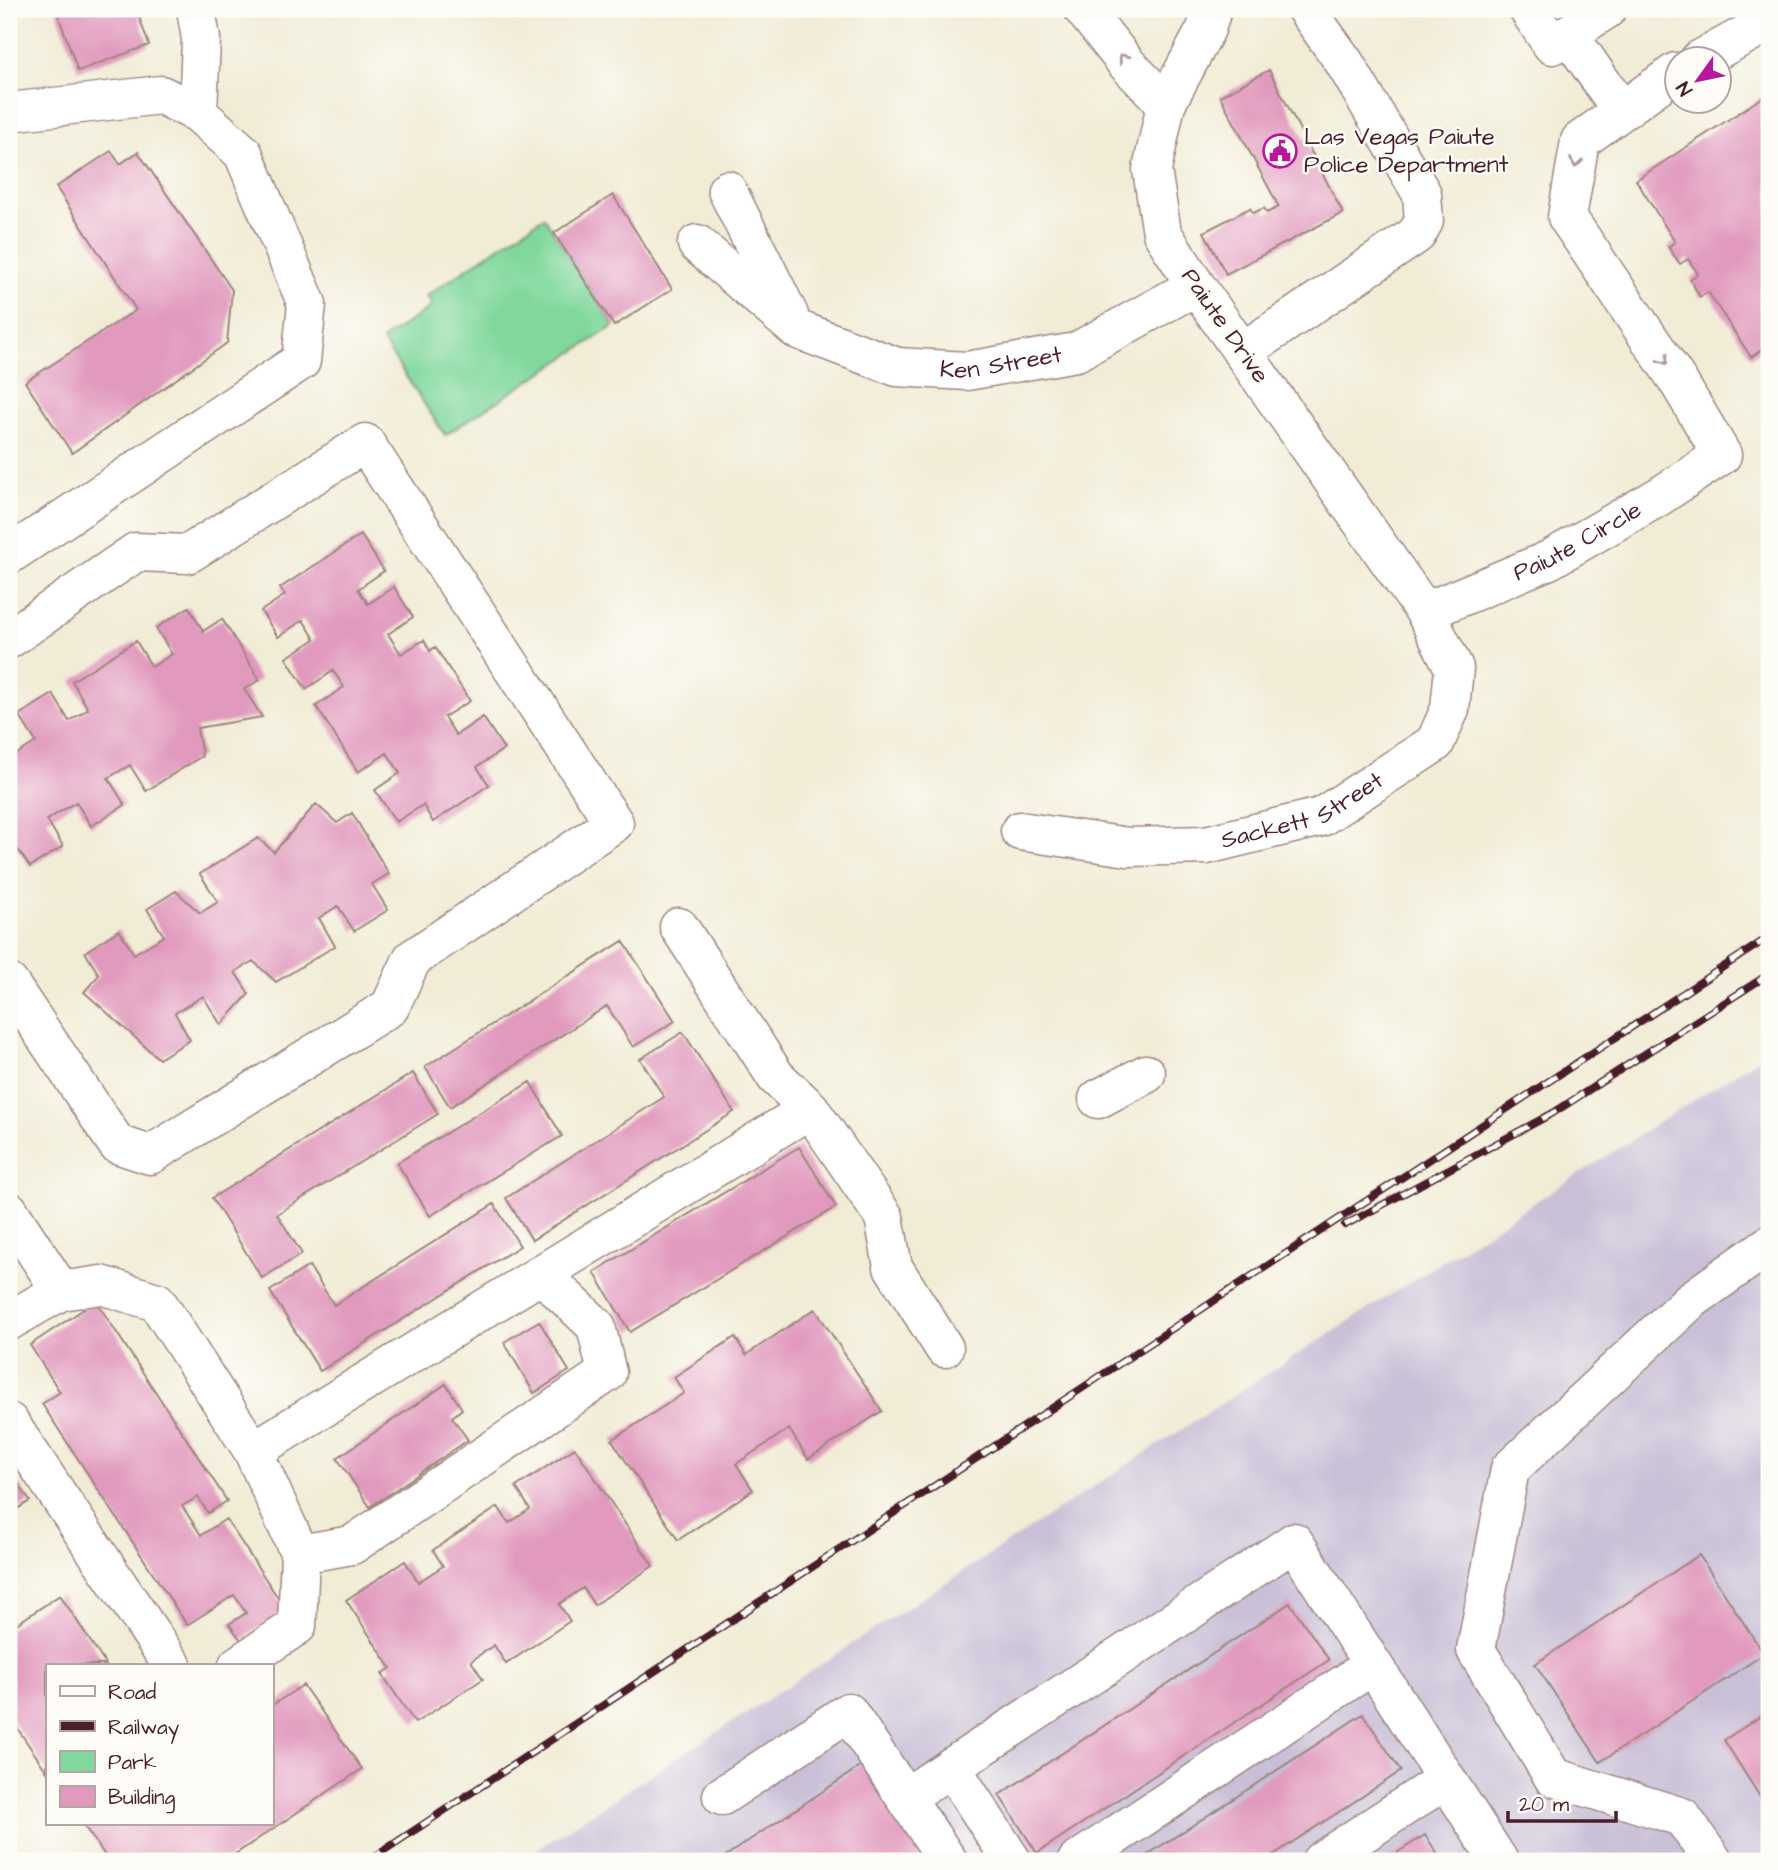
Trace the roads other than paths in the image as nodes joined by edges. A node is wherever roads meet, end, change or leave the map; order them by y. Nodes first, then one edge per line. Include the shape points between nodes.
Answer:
1 (196, 9) edge
2 (1083, 9) edge
3 (1306, 9) edge
4 (1528, 9) edge
5 (1607, 9) edge
6 (1203, 16) edge
7 (1769, 27) edge
8 (1569, 34) junction
9 (1725, 46) edge
10 (1662, 82) edge
11 (1166, 104) junction
12 (1620, 110) junction
13 (9, 112) edge
14 (198, 113) junction
15 (727, 190) dead end
16 (697, 244) dead end
17 (1196, 286) junction
18 (796, 329) junction
19 (1242, 352) junction
20 (9, 555) edge
21 (1425, 612) junction
22 (9, 639) edge
23 (1020, 831) dead end
24 (679, 927) dead end
25 (9, 984) edge
26 (1146, 1074) dead end
27 (1098, 1099) dead end
28 (810, 1108) junction
29 (9, 1212) edge
30 (1769, 1245) edge
31 (541, 1274) junction
32 (61, 1291) junction
33 (9, 1321) edge
34 (944, 1348) dead end
35 (9, 1422) edge
36 (253, 1451) junction
37 (300, 1554) junction
38 (171, 1664) edge
39 (240, 1664) edge
40 (1373, 1665) junction
41 (951, 1767) junction
42 (1446, 1779) junction
43 (722, 1796) dead end
44 (906, 1797) junction
45 (948, 1861) edge
46 (1012, 1861) edge
47 (1077, 1861) edge
48 (1321, 1861) edge
49 (1499, 1861) edge
50 (1713, 1861) edge

1 - 14 street via 201,39
11 -> 2 street
3 - 19 street via 1344,62 1422,194 1424,221 1416,235
4 - 8 street via 1552,45
5 - 8 street
6 - 11 street, Paiute Drive
7 - 9 street
8 - 12 street
10 - 12 street
11 - 17 street, Paiute Drive via 1152,170 1162,233
12 -> 21 street, Paiute Circle via 1580,141 1567,217 1678,381 1722,455 1549,560
13 - 14 street via 160,95
14 - 20 street via 243,153 307,304 301,361
15 - 18 street
16 - 18 street
17 - 18 street, Ken Street via 1076,352 967,371 897,367
17 - 19 street, Paiute Drive
19 - 21 street, Paiute Drive
21 - 23 street, Sackett Street via 1454,668 1450,709 1435,743 1321,817 1206,845 1128,847
22 - 25 street via 136,552 188,554 365,443 614,823 412,959 390,1007 150,1155 117,1144
24 - 28 street via 776,1077
26 - 27 street
28 - 31 street
28 - 34 street via 884,1217 893,1267
29 - 32 street
30 - 50 street via 1690,1301 1510,1469 1476,1650 1553,1777 1682,1817
31 - 36 street
31 - 37 street via 596,1326 607,1373 352,1545
32 - 33 street
32 - 36 street via 101,1285 157,1301
35 - 38 street
36 - 37 street
37 - 39 street via 297,1626
40 - 41 street via 1294,1542
40 - 42 street
40 - 47 street
41 - 44 street
41 - 46 street
42 - 48 street
42 - 49 street
43 - 44 street via 848,1712
44 - 45 street

